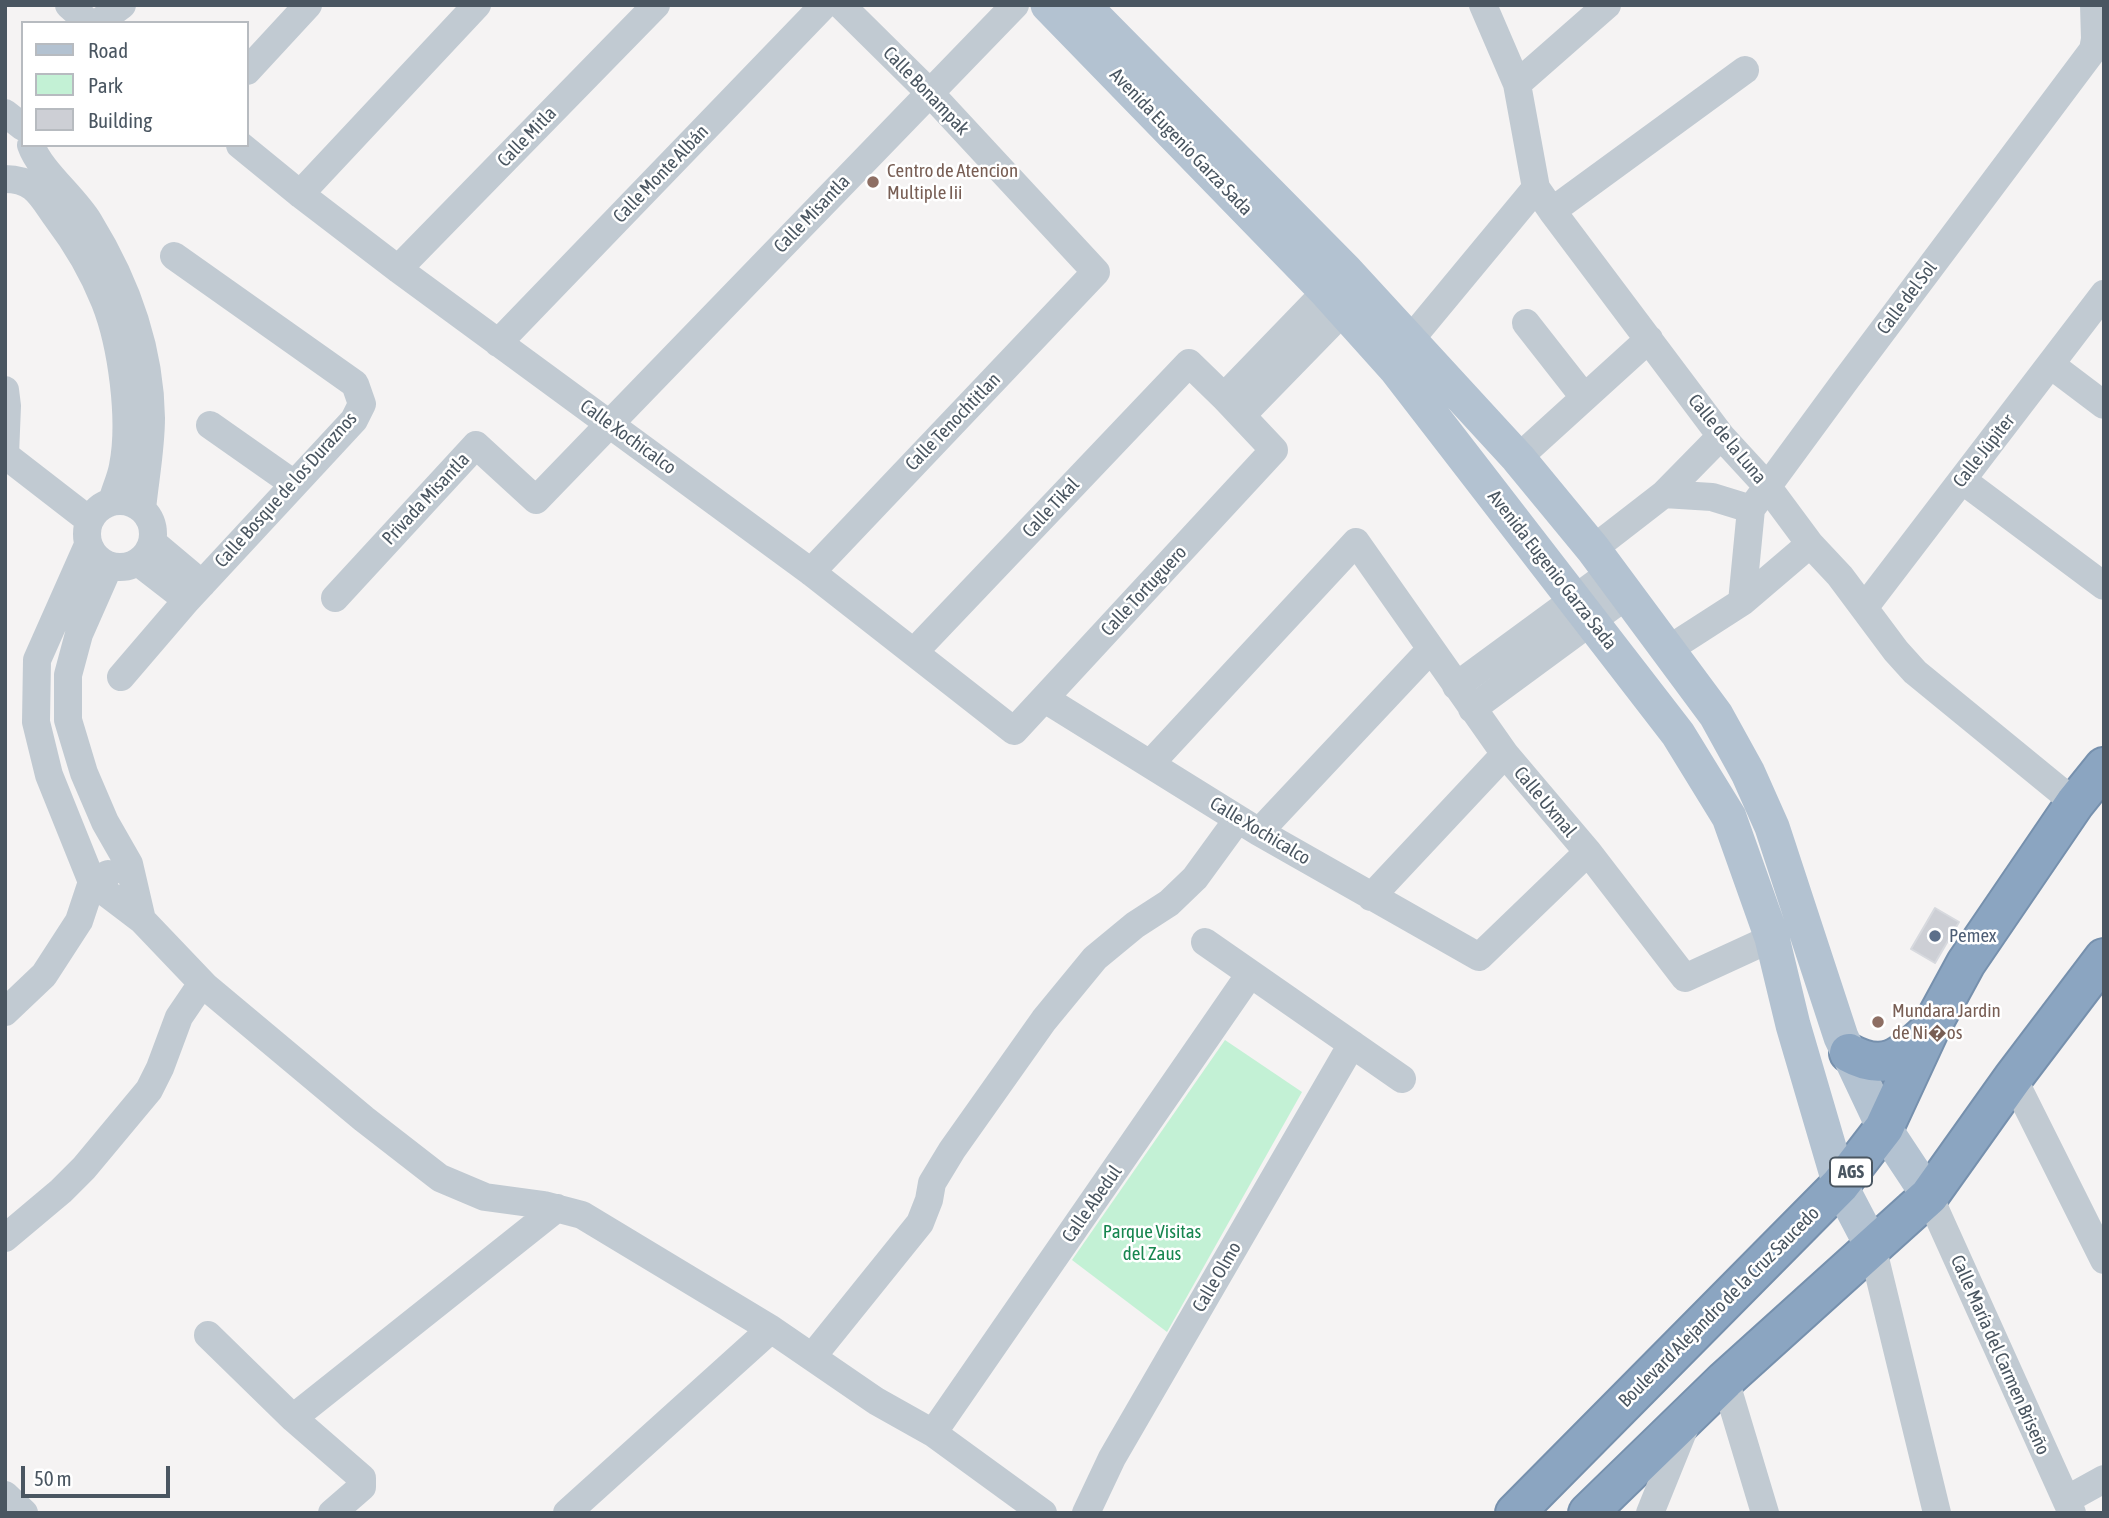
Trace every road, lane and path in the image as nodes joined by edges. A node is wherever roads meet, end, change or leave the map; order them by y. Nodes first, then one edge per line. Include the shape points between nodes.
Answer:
1 (69, 5) edge
2 (122, 5) edge
3 (308, 5) edge
4 (477, 5) edge
5 (656, 5) edge
6 (824, 5) edge
7 (841, 5) edge
8 (1015, 5) edge
9 (1048, 5) edge
10 (1083, 5) edge
11 (1483, 5) edge
12 (1607, 5) edge
13 (2094, 5) edge
14 (87, 21) edge
15 (101, 21) edge
16 (248, 70) edge
17 (1745, 70) dead end
18 (1517, 84) junction
19 (929, 92) junction
20 (21, 101) edge
21 (5, 112) edge
22 (21, 131) edge
23 (26, 147) edge
24 (32, 147) edge
25 (242, 147) edge
26 (5, 177) edge
27 (300, 194) junction
28 (1544, 199) junction
29 (174, 256) dead end
30 (398, 269) junction
31 (1096, 272) joint
32 (1345, 291) junction
33 (2104, 294) edge
34 (1526, 323) dead end
35 (1649, 339) junction
36 (1410, 340) junction
37 (498, 343) junction
38 (2051, 365) junction
39 (5, 390) edge
40 (1584, 397) junction
41 (2104, 405) edge
42 (1233, 406) junction
43 (610, 424) junction
44 (210, 425) dead end
45 (1721, 436) junction
46 (5, 455) edge
47 (1518, 458) junction
48 (1962, 480) junction
49 (294, 484) junction
50 (1664, 494) junction
51 (1759, 497) junction
52 (112, 502) junction
53 (142, 509) junction
54 (89, 533) junction
55 (1810, 544) junction
56 (145, 552) junction
57 (109, 566) junction
58 (810, 572) junction
59 (1610, 572) junction
60 (2104, 586) edge
61 (194, 592) junction
62 (335, 598) dead end
63 (1742, 602) junction
64 (1864, 608) junction
65 (1582, 609) junction
66 (1669, 649) junction
67 (1430, 650) junction
68 (914, 652) junction
69 (121, 677) dead end
70 (1456, 686) junction
71 (1045, 699) junction
72 (1472, 709) junction
73 (1014, 731) joint
74 (1505, 754) junction
75 (1150, 764) junction
76 (2104, 767) edge
77 (2075, 803) junction
78 (1248, 826) junction
79 (1588, 852) junction
80 (129, 863) junction
81 (92, 882) junction
82 (1371, 897) junction
83 (142, 920) junction
84 (1772, 939) junction
85 (1205, 942) dead end
86 (2104, 958) edge
87 (1250, 974) junction
88 (205, 986) junction
89 (5, 1013) edge
90 (1929, 1031) junction
91 (1352, 1044) junction
92 (1849, 1053) junction
93 (2012, 1078) junction
94 (1402, 1079) dead end
95 (1884, 1128) junction
96 (1840, 1185) junction
97 (1928, 1196) junction
98 (557, 1208) junction
99 (5, 1238) edge
100 (2100, 1243) edge
101 (1872, 1246) junction
102 (771, 1328) junction
103 (208, 1335) dead end
104 (812, 1357) junction
105 (1725, 1380) junction
106 (1691, 1412) junction
107 (293, 1418) junction
108 (933, 1433) junction
109 (2104, 1479) edge
110 (5, 1494) edge
111 (2069, 1506) edge
112 (24, 1513) edge
113 (332, 1513) edge
114 (567, 1513) edge
115 (1043, 1513) edge
116 (1086, 1513) edge
117 (1515, 1513) edge
118 (1588, 1513) edge
119 (1650, 1513) edge
120 (1765, 1513) edge
121 (1937, 1513) edge

1 - 14 street
2 - 15 street
3 - 16 street
4 - 27 street
5 - 30 street, Calle Mitla
6 - 37 street, Calle Monte Albán
7 - 19 street, Calle Bonampak
8 - 19 street, Calle Misantla
9 - 32 main road, Avenida Eugenio Garza Sada
10 - 32 main road, Avenida Eugenio Garza Sada
11 - 18 street, Calle de la Luna
12 - 18 street
13 - 51 street, Calle del Sol via 2093,50
17 - 28 street
18 - 28 street, Calle de la Luna
19 - 31 street, Calle Bonampak
19 - 43 street, Calle Misantla
20 - 21 street
21 - 22 street
23 - 26 street via 23,160
24 - 53 street via 44,168 82,210 129,300 149,388 151,421
25 - 27 street, Calle Xochicalco
26 - 52 street via 34,186 68,232 105,303 125,388 127,430
27 - 30 street, Calle Xochicalco
28 - 35 street, Calle de la Luna
28 - 36 street
29 - 49 street, Calle Bosque de los Duraznos via 355,384 362,404 354,420
30 - 37 street, Calle Xochicalco
31 - 58 street, Calle Tenochtitlan
32 - 36 main road, Avenida Eugenio Garza Sada
32 - 42 street
32 - 65 main road, Avenida Eugenio Garza Sada via 1396,369
33 - 38 street, Calle Júpiter
34 - 40 street
35 - 40 street
35 - 45 street, Calle de la Luna
36 - 47 main road, Avenida Eugenio Garza Sada
37 - 43 street, Calle Xochicalco
38 - 41 street
38 - 48 street, Calle Júpiter
39 - 46 street
40 - 47 street
42 - 68 street, Calle Tikal via 1189,363
42 - 71 street, Calle Tortuguero via 1274,450
43 - 58 street, Calle Xochicalco
43 - 62 street, Privada Misantla via 536,500 476,445
44 - 49 street
45 - 50 street
45 - 51 street, Calle de la Luna
46 - 54 street
47 - 59 main road, Avenida Eugenio Garza Sada
48 - 60 street
48 - 64 street, Calle Júpiter
49 - 61 street, Calle Bosque de los Duraznos
50 - 51 street
50 - 59 street
51 - 55 street, Calle de la Luna
51 - 63 street
52 - 53 street via 123,500
52 - 54 street via 103,505
53 - 56 street via 153,530
54 - 57 street via 96,558
54 - 81 street via 37,660 36,722 49,775
55 - 63 street
55 - 64 street, Calle de la Luna
56 - 57 street via 129,566
56 - 61 street
57 - 80 street via 79,634 68,675 68,720 84,773
58 - 68 street, Calle Xochicalco
59 - 65 street
59 - 66 main road, Avenida Eugenio Garza Sada
61 - 69 street, Calle Bosque de los Duraznos
63 - 66 street
64 - 77 street, Calle de la Luna via 1915,672
65 - 70 street
65 - 72 street
65 - 84 main road, Avenida Eugenio Garza Sada via 1678,734 1728,817
66 - 92 main road, Avenida Eugenio Garza Sada via 1716,715 1753,783
67 - 70 street, Calle Uxmal
67 - 75 street, Calle Uxmal via 1356,542
67 - 78 street
68 - 73 street, Calle Xochicalco
70 - 72 street, Calle Uxmal
71 - 73 street, Calle Tortuguero
71 - 75 street, Calle Xochicalco
72 - 74 street, Calle Uxmal
74 - 79 street, Calle Uxmal
74 - 82 street
75 - 78 street, Calle Xochicalco
76 - 77 highway, Boulevard Alejandro de la Cruz Saucedo / AGS
77 - 90 highway, Boulevard Alejandro de la Cruz Saucedo / AGS via 1966,963
78 - 82 street, Calle Xochicalco
78 - 104 street via 1168,902 1095,958 1044,1020 952,1150 932,1183 920,1223
79 - 82 street, Calle Xochicalco via 1479,957
79 - 84 street, Calle Uxmal via 1685,978
80 - 81 street
80 - 83 street
81 - 83 street
81 - 89 street via 79,921 44,975
83 - 88 street
84 - 96 main road, Avenida Eugenio Garza Sada
85 - 87 street
86 - 93 highway
87 - 91 street
87 - 108 street, Calle Abedul
88 - 98 street via 440,1178 485,1197
88 - 99 street via 179,1017 149,1090 84,1168
90 - 92 highway via 1902,1056 1880,1062 1863,1061
90 - 95 highway, Boulevard Alejandro de la Cruz Saucedo / AGS
91 - 94 street
91 - 116 street, Calle Olmo via 1112,1458
92 - 95 main road, Avenida Eugenio Garza Sada
93 - 97 highway
93 - 100 street
95 - 96 highway, Boulevard Alejandro de la Cruz Saucedo / AGS
95 - 97 main road, Avenida Eugenio Garza Sada
96 - 101 main road, Avenida Eugenio Garza Sada
96 - 117 highway, Boulevard Alejandro de la Cruz Saucedo / AGS
97 - 101 highway
97 - 111 street, Calle María del Carmen Briseño
98 - 102 street via 582,1215
98 - 107 street
101 - 105 highway
101 - 121 street
102 - 104 street
102 - 114 street
103 - 107 street
104 - 108 street
105 - 106 highway
105 - 120 street
106 - 118 highway
106 - 119 street
107 - 113 street via 362,1478 362,1487
108 - 115 street
109 - 111 street
110 - 112 street

